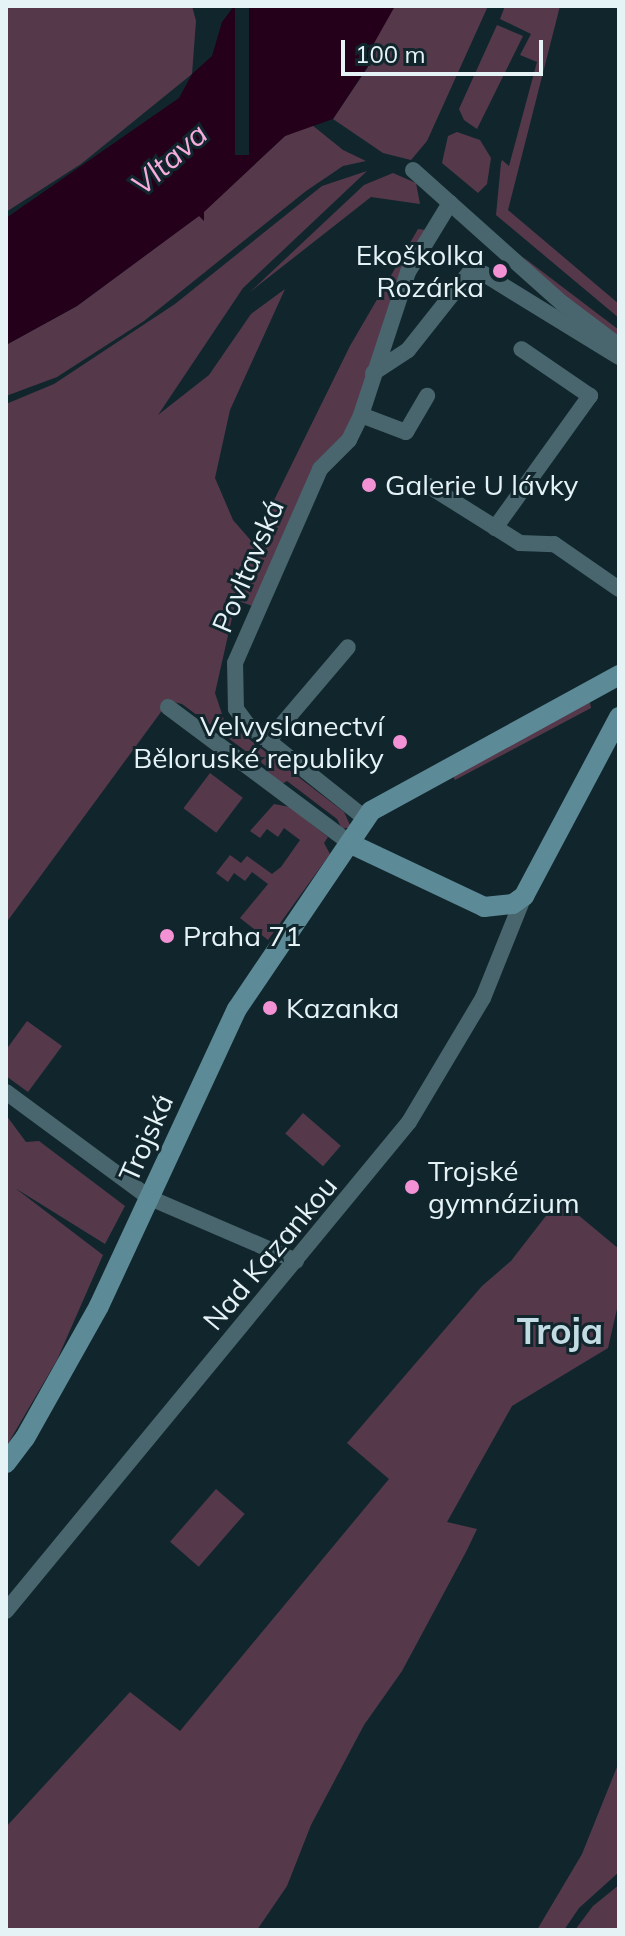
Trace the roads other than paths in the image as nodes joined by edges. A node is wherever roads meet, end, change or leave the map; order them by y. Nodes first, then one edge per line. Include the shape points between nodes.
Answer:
1 (413, 170) dead end
2 (450, 203) junction
3 (619, 346) edge
4 (521, 349) dead end
5 (619, 357) edge
6 (373, 373) junction
7 (427, 396) dead end
8 (361, 415) junction
9 (429, 486) dead end
10 (495, 528) junction
11 (619, 589) edge
12 (348, 647) dead end
13 (613, 684) edge
14 (168, 707) dead end
15 (619, 717) edge
16 (268, 741) junction
17 (366, 819) junction
18 (351, 844) junction
19 (524, 896) junction
20 (6, 1092) edge
21 (150, 1198) junction
22 (296, 1261) junction
23 (6, 1463) edge
24 (6, 1611) edge

1 - 2 street
2 - 3 street
2 - 6 street, Povltavská via 408,272
4 - 10 street via 590,396
5 - 6 street via 484,274 469,273 408,350
6 - 8 street, Povltavská
7 - 8 street via 406,432
8 - 16 street, Povltavská via 349,440 320,469 235,663 236,709
9 - 10 street
10 - 11 street via 520,543 554,544
12 - 16 street
13 - 17 street, Trojská via 397,794
14 - 18 street
15 - 19 street
16 - 17 street, Povltavská
17 - 18 street, Trojská
18 - 19 street via 484,907 506,908
18 - 21 street, Trojská via 237,1009
19 - 22 street, Nad Kazankou via 483,998 446,1066 409,1122
20 - 21 street
21 - 22 street
21 - 23 street, Trojská via 99,1306
22 - 24 street, Nad Kazankou

